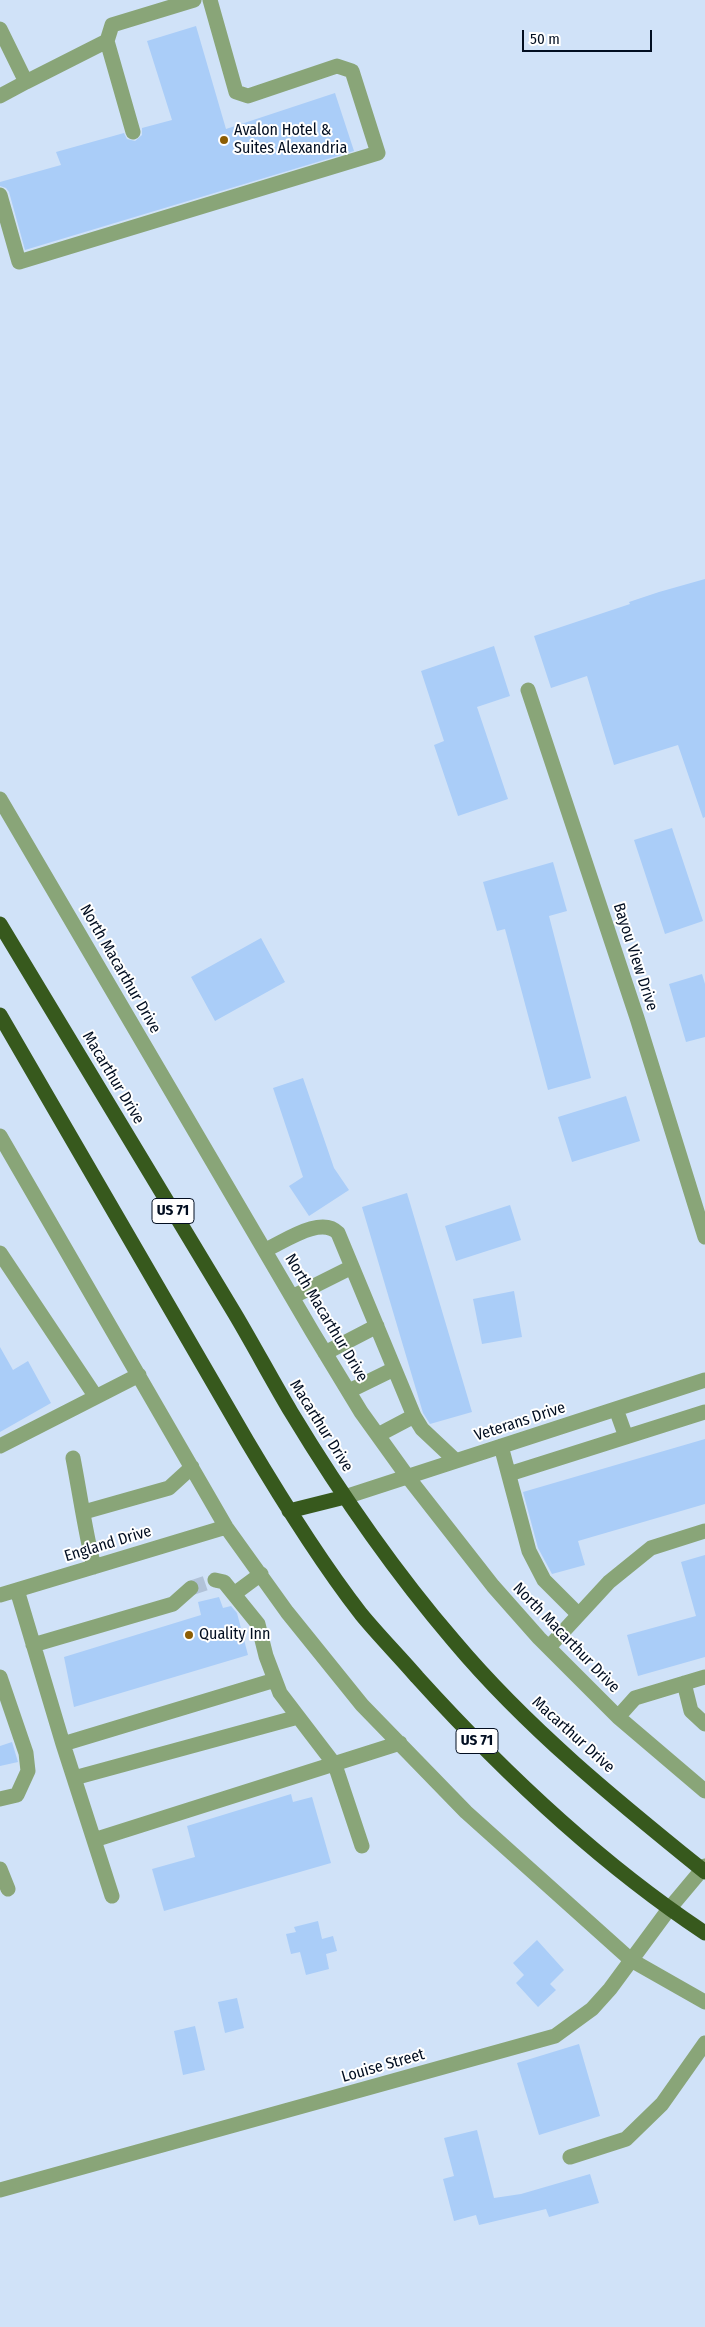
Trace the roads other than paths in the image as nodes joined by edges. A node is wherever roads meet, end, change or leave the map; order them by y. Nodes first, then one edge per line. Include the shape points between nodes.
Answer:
1 (194, 0) edge
2 (210, 0) edge
3 (0, 29) edge
4 (107, 41) junction
5 (26, 82) junction
6 (0, 96) edge
7 (133, 132) dead end
8 (0, 195) edge
9 (528, 690) dead end
10 (0, 799) edge
11 (0, 924) edge
12 (0, 1015) edge
13 (2, 1142) edge
14 (705, 1237) edge
15 (265, 1250) junction
16 (0, 1253) edge
17 (352, 1267) junction
18 (292, 1297) junction
19 (376, 1326) junction
20 (325, 1352) junction
21 (394, 1369) junction
22 (139, 1375) junction
23 (705, 1380) edge
24 (349, 1392) junction
25 (96, 1397) junction
26 (616, 1409) junction
27 (705, 1412) edge
28 (414, 1416) junction
29 (378, 1435) junction
30 (626, 1437) junction
31 (0, 1446) edge
32 (501, 1446) junction
33 (73, 1458) dead end
34 (456, 1461) junction
35 (192, 1467) junction
36 (509, 1474) junction
37 (406, 1476) junction
38 (345, 1497) junction
39 (289, 1511) junction
40 (84, 1512) junction
41 (226, 1527) junction
42 (705, 1531) edge
43 (94, 1567) junction
44 (261, 1574) junction
45 (215, 1580) dead end
46 (191, 1588) tunnel mouth
47 (17, 1590) junction
48 (234, 1594) junction
49 (0, 1595) edge
50 (578, 1614) junction
51 (33, 1645) junction
52 (549, 1647) junction
53 (0, 1677) edge
54 (705, 1677) edge
55 (275, 1680) junction
56 (684, 1684) junction
57 (298, 1717) junction
58 (618, 1717) junction
59 (705, 1724) edge
60 (400, 1743) junction
61 (63, 1744) junction
62 (335, 1766) junction
63 (74, 1778) junction
64 (705, 1791) edge
65 (0, 1799) edge
66 (94, 1840) junction
67 (362, 1846) dead end
68 (0, 1869) edge
69 (704, 1869) edge
70 (8, 1889) dead end
71 (112, 1896) dead end
72 (669, 1909) junction
73 (705, 1933) edge
74 (631, 1960) junction
75 (705, 2002) edge
76 (705, 2043) edge
77 (570, 2157) dead end
78 (0, 2190) edge

1 - 4 street via 112,25
2 - 8 street via 236,92 248,96 337,66 352,71 378,153 19,262
3 - 5 street
4 - 5 street
4 - 7 street
5 - 6 street
9 - 14 street, Bayou View Drive via 637,1018
10 - 15 street, North Macarthur Drive
11 - 38 highway, Macarthur Drive / US 71 via 290,1411
12 - 39 highway, US 71
13 - 22 street
15 - 17 street via 312,1228 326,1226 338,1233
15 - 18 street, North Macarthur Drive
16 - 25 street
17 - 18 street
17 - 19 street
18 - 20 street, North Macarthur Drive
19 - 20 street
19 - 21 street
20 - 24 street, North Macarthur Drive
21 - 24 street
21 - 28 street
22 - 25 street
22 - 35 street
23 - 26 street, Veterans Drive
24 - 29 street, North Macarthur Drive
25 - 31 street
26 - 30 street
26 - 32 street, Veterans Drive
27 - 30 street
28 - 29 street
28 - 34 street via 422,1429
29 - 37 street, North Macarthur Drive
30 - 36 street
32 - 34 street, Veterans Drive
32 - 36 street
33 - 40 street
34 - 37 street, Veterans Drive
35 - 40 street via 169,1488
35 - 41 street
36 - 50 street via 533,1558 544,1580
37 - 38 street, Veterans Drive
37 - 52 street, North Macarthur Drive via 493,1586
38 - 39 highway
38 - 69 highway, Macarthur Drive / US 71 via 390,1562 455,1643 511,1702 567,1756
39 - 72 highway, US 71 via 362,1614 449,1712 539,1803
40 - 43 street
41 - 43 street, England Drive
41 - 44 street
42 - 50 street via 650,1548 609,1582
43 - 47 street, England Drive
44 - 48 street
44 - 60 street via 362,1705
45 - 48 street via 224,1582
46 - 51 street via 173,1604
47 - 49 street, England Drive
47 - 51 street
48 - 55 street via 258,1624
50 - 52 street
51 - 61 street
52 - 58 street, North Macarthur Drive
53 - 65 street via 26,1753 28,1771 17,1795
54 - 56 street
55 - 57 street via 280,1693
55 - 61 street
56 - 58 street via 635,1698
56 - 59 street via 691,1711
57 - 62 street
57 - 63 street
58 - 64 street, North Macarthur Drive
60 - 62 street
60 - 74 street via 466,1812
61 - 63 street
62 - 66 street
62 - 67 street
63 - 66 street
66 - 71 street
68 - 70 street
69 - 72 street, Louise Street
72 - 73 highway, US 71
72 - 74 street, Louise Street
74 - 75 street
74 - 78 street, Louise Street via 592,2009 555,2036
76 - 77 street via 662,2104 626,2139

